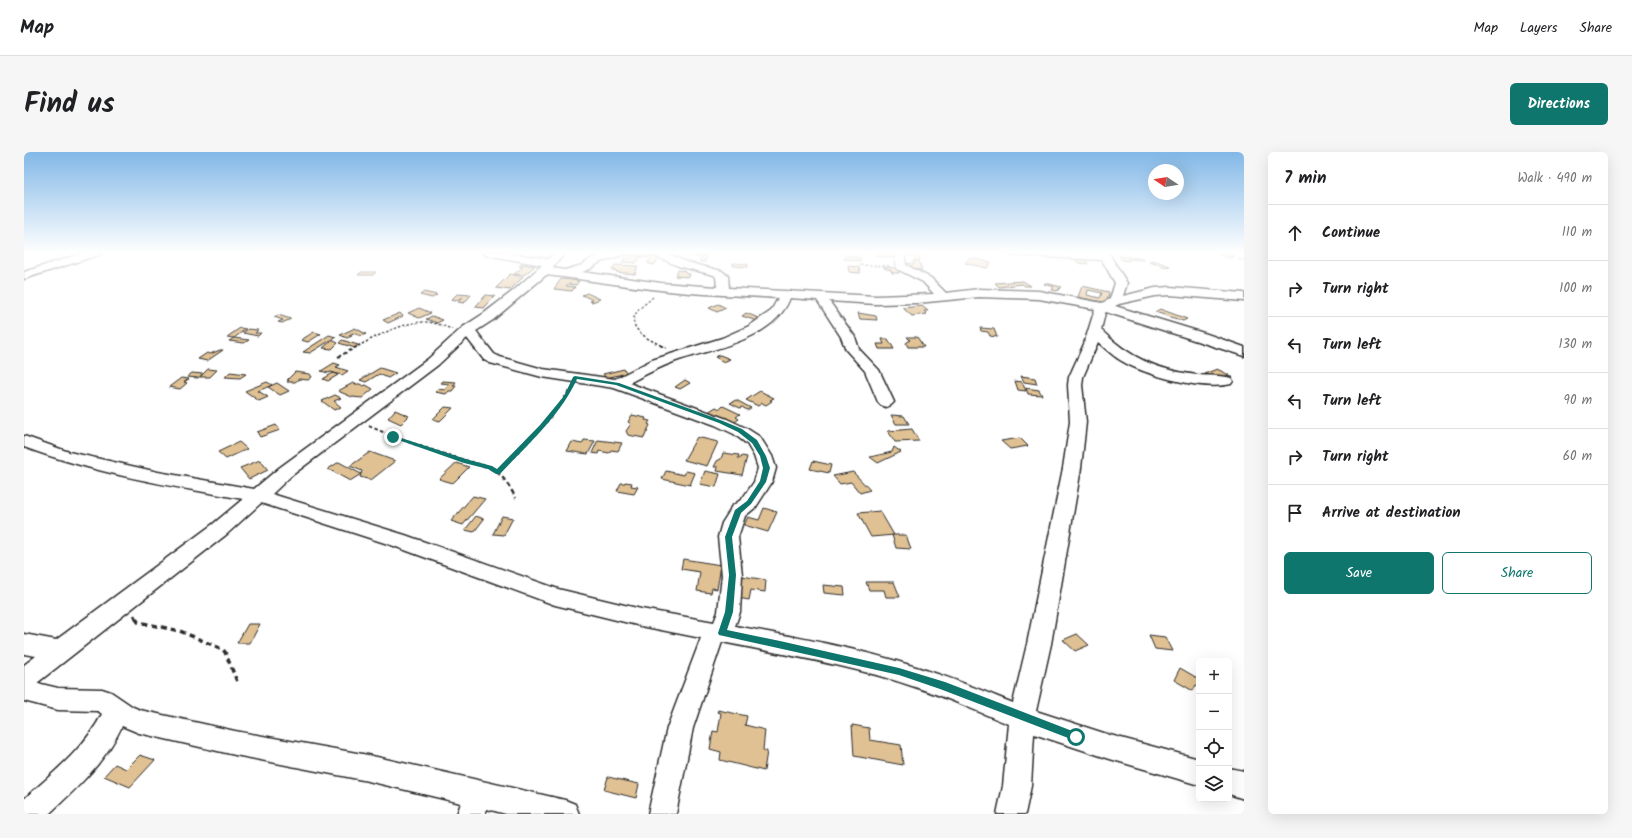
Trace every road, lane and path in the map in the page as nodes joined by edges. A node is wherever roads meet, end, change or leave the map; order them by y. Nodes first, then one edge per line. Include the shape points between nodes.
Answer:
1 (531, 283) edge
2 (635, 283) edge
3 (722, 283) edge
4 (930, 283) edge
5 (938, 283) edge
6 (1121, 283) edge
7 (661, 287) junction
8 (723, 292) junction
9 (978, 293) junction
10 (785, 295) junction
11 (942, 295) junction
12 (820, 296) junction
13 (1244, 297) edge
14 (1110, 304) junction
15 (467, 331) junction
16 (1095, 331) junction
17 (1244, 352) edge
18 (679, 356) junction
19 (338, 357) dead end
20 (575, 377) junction
21 (1226, 381) dead end
22 (617, 384) junction
23 (886, 402) dead end
24 (356, 420) junction
25 (24, 441) edge
26 (498, 472) junction
27 (259, 496) junction
28 (516, 498) dead end
29 (126, 600) junction
30 (718, 632) junction
31 (24, 644) edge
32 (60, 650) junction
33 (24, 679) edge
34 (238, 684) dead end
35 (24, 690) edge
36 (118, 710) junction
37 (1022, 717) junction
38 (1196, 771) edge
39 (1232, 782) edge
40 (1244, 785) edge
41 (475, 804) edge
42 (28, 814) edge
43 (565, 814) edge
44 (662, 814) edge
45 (1011, 814) edge

1 - 15 street
2 - 7 street
3 - 8 street
4 - 11 street
5 - 9 street
6 - 14 street
7 - 8 street
7 - 18 path via 635,313 634,325 642,334
8 - 10 street
9 - 11 street
9 - 14 street via 1039,296
10 - 12 street
10 - 18 street via 777,313 765,323 724,341
11 - 12 street via 917,299 876,300
12 - 23 street via 848,337 853,350 872,370
13 - 14 street via 1155,292
14 - 16 street via 1099,312
14 - 17 street
15 - 19 path via 416,322
15 - 20 street via 489,357 495,360 542,373
15 - 24 street via 428,366
16 - 21 street via 1126,357 1142,365 1190,379
16 - 37 street via 1076,378 1078,422 1072,468 1039,644
18 - 22 street via 637,372
20 - 22 street
20 - 26 path via 566,397
22 - 30 street via 740,431 754,441 763,456 766,468 763,482 749,502 738,512 729,531 732,575 729,612
24 - 26 path via 393,437 467,462 490,467
24 - 27 street via 285,472
25 - 27 street via 65,456 158,478
26 - 28 path
27 - 29 street
27 - 30 street via 398,540 555,597
29 - 32 street
29 - 34 path via 138,622 180,631 222,649
30 - 37 street via 899,672 942,685
30 - 44 street via 680,728
31 - 32 street
32 - 33 street
35 - 36 street via 58,699 102,700
36 - 41 street via 139,720 220,740 368,768
36 - 42 street via 107,731 95,746
37 - 38 street via 1076,737
37 - 45 street via 1017,786
39 - 40 street
41 - 43 street

